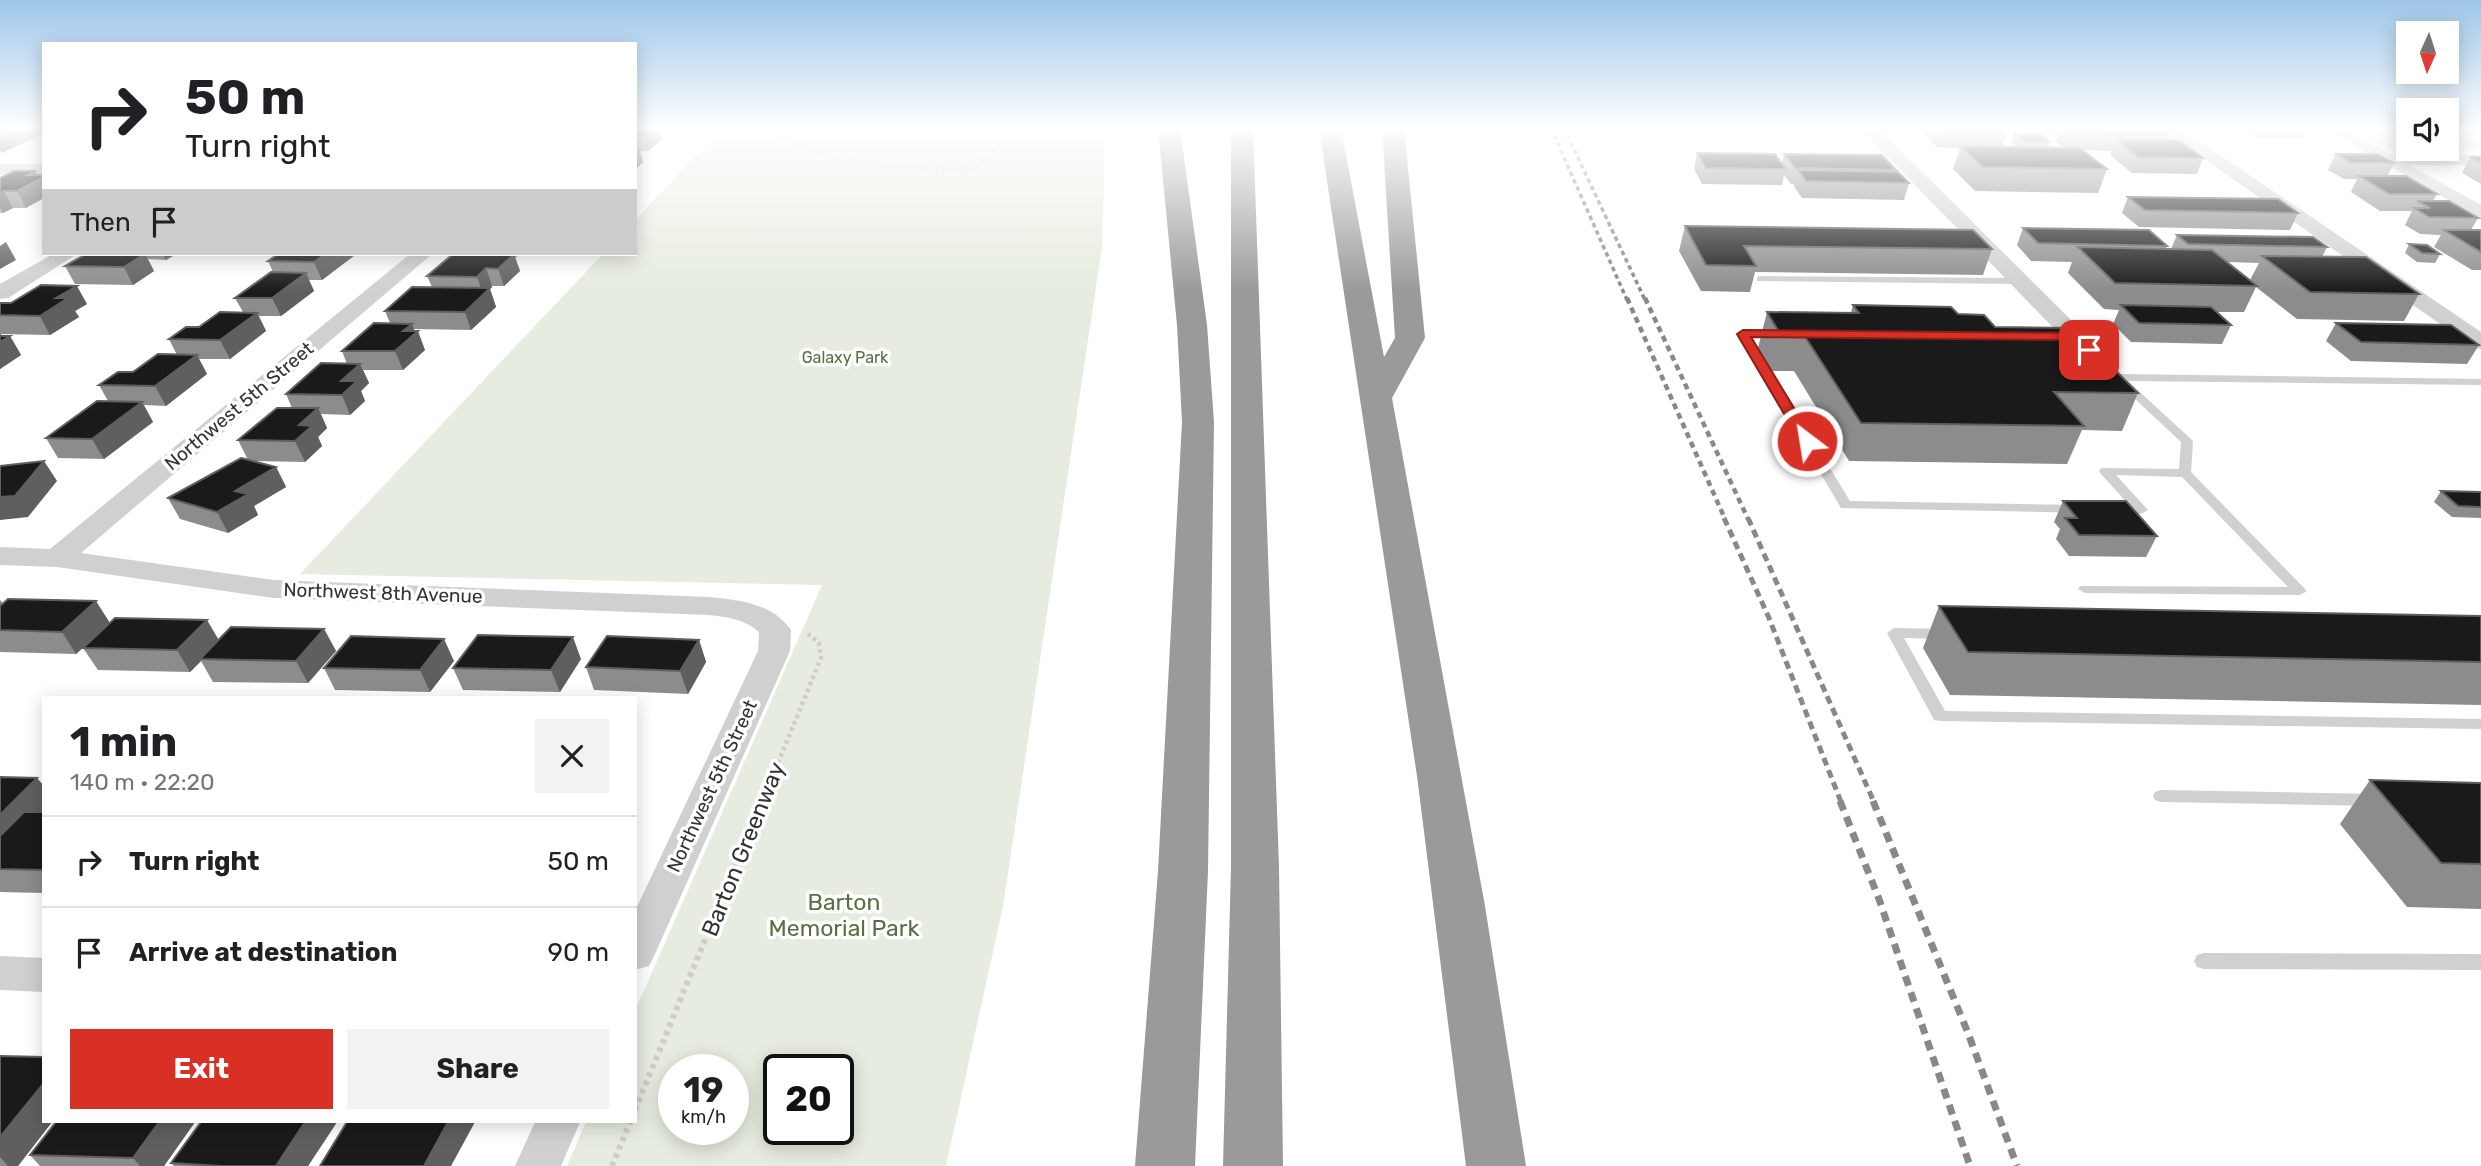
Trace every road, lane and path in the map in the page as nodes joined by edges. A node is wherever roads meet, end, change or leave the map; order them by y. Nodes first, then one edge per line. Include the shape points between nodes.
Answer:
1 (1175, 182) edge
2 (1243, 182) edge
3 (1339, 182) edge
4 (1397, 182) edge
5 (1922, 182) edge
6 (2245, 182) edge
7 (2428, 182) edge
8 (2481, 213) edge
9 (64, 256) edge
10 (420, 256) edge
11 (1761, 279) dead end
12 (2020, 281) junction
13 (0, 293) edge
14 (2074, 336) junction
15 (2481, 342) edge
16 (2119, 377) junction
17 (2481, 382) edge
18 (1375, 398) junction
19 (2185, 473) junction
20 (0, 556) edge
21 (57, 558) junction
22 (2085, 589) dead end
23 (765, 619) junction
24 (1964, 635) edge
25 (2481, 724) edge
26 (2161, 796) dead end
27 (2398, 800) edge
28 (637, 950) edge
29 (2204, 961) dead end
30 (2481, 962) edge
31 (0, 973) edge
32 (42, 975) edge
33 (637, 1105) edge
34 (558, 1123) edge
35 (631, 1123) edge
36 (538, 1166) edge
37 (612, 1166) edge
38 (1165, 1166) edge
39 (1253, 1166) edge
40 (1496, 1166) edge

1 - 38 highway via 1198,422 1183,871
2 - 39 highway via 1255,867
3 - 18 highway
4 - 18 highway via 1410,338
5 - 12 street
6 - 15 street
7 - 8 street
9 - 13 street
10 - 21 street, Northwest 5th Street
11 - 12 lane
12 - 14 street
14 - 16 lane
14 - 19 lane via 1743,334 1846,505 2141,510 2105,471
16 - 17 lane
16 - 19 lane via 2187,441
18 - 40 highway via 1441,786
19 - 22 lane via 2300,591
20 - 21 street, Northwest 8th Avenue
21 - 23 street, Northwest 8th Avenue via 274,589 709,606 750,611
23 - 28 street, Northwest 5th Street via 775,630 774,651
23 - 33 path, Barton Greenway via 805,631 819,643 821,658
24 - 25 lane via 1894,633 1940,716
26 - 27 lane
29 - 30 lane
31 - 32 street
34 - 36 street
35 - 37 path

